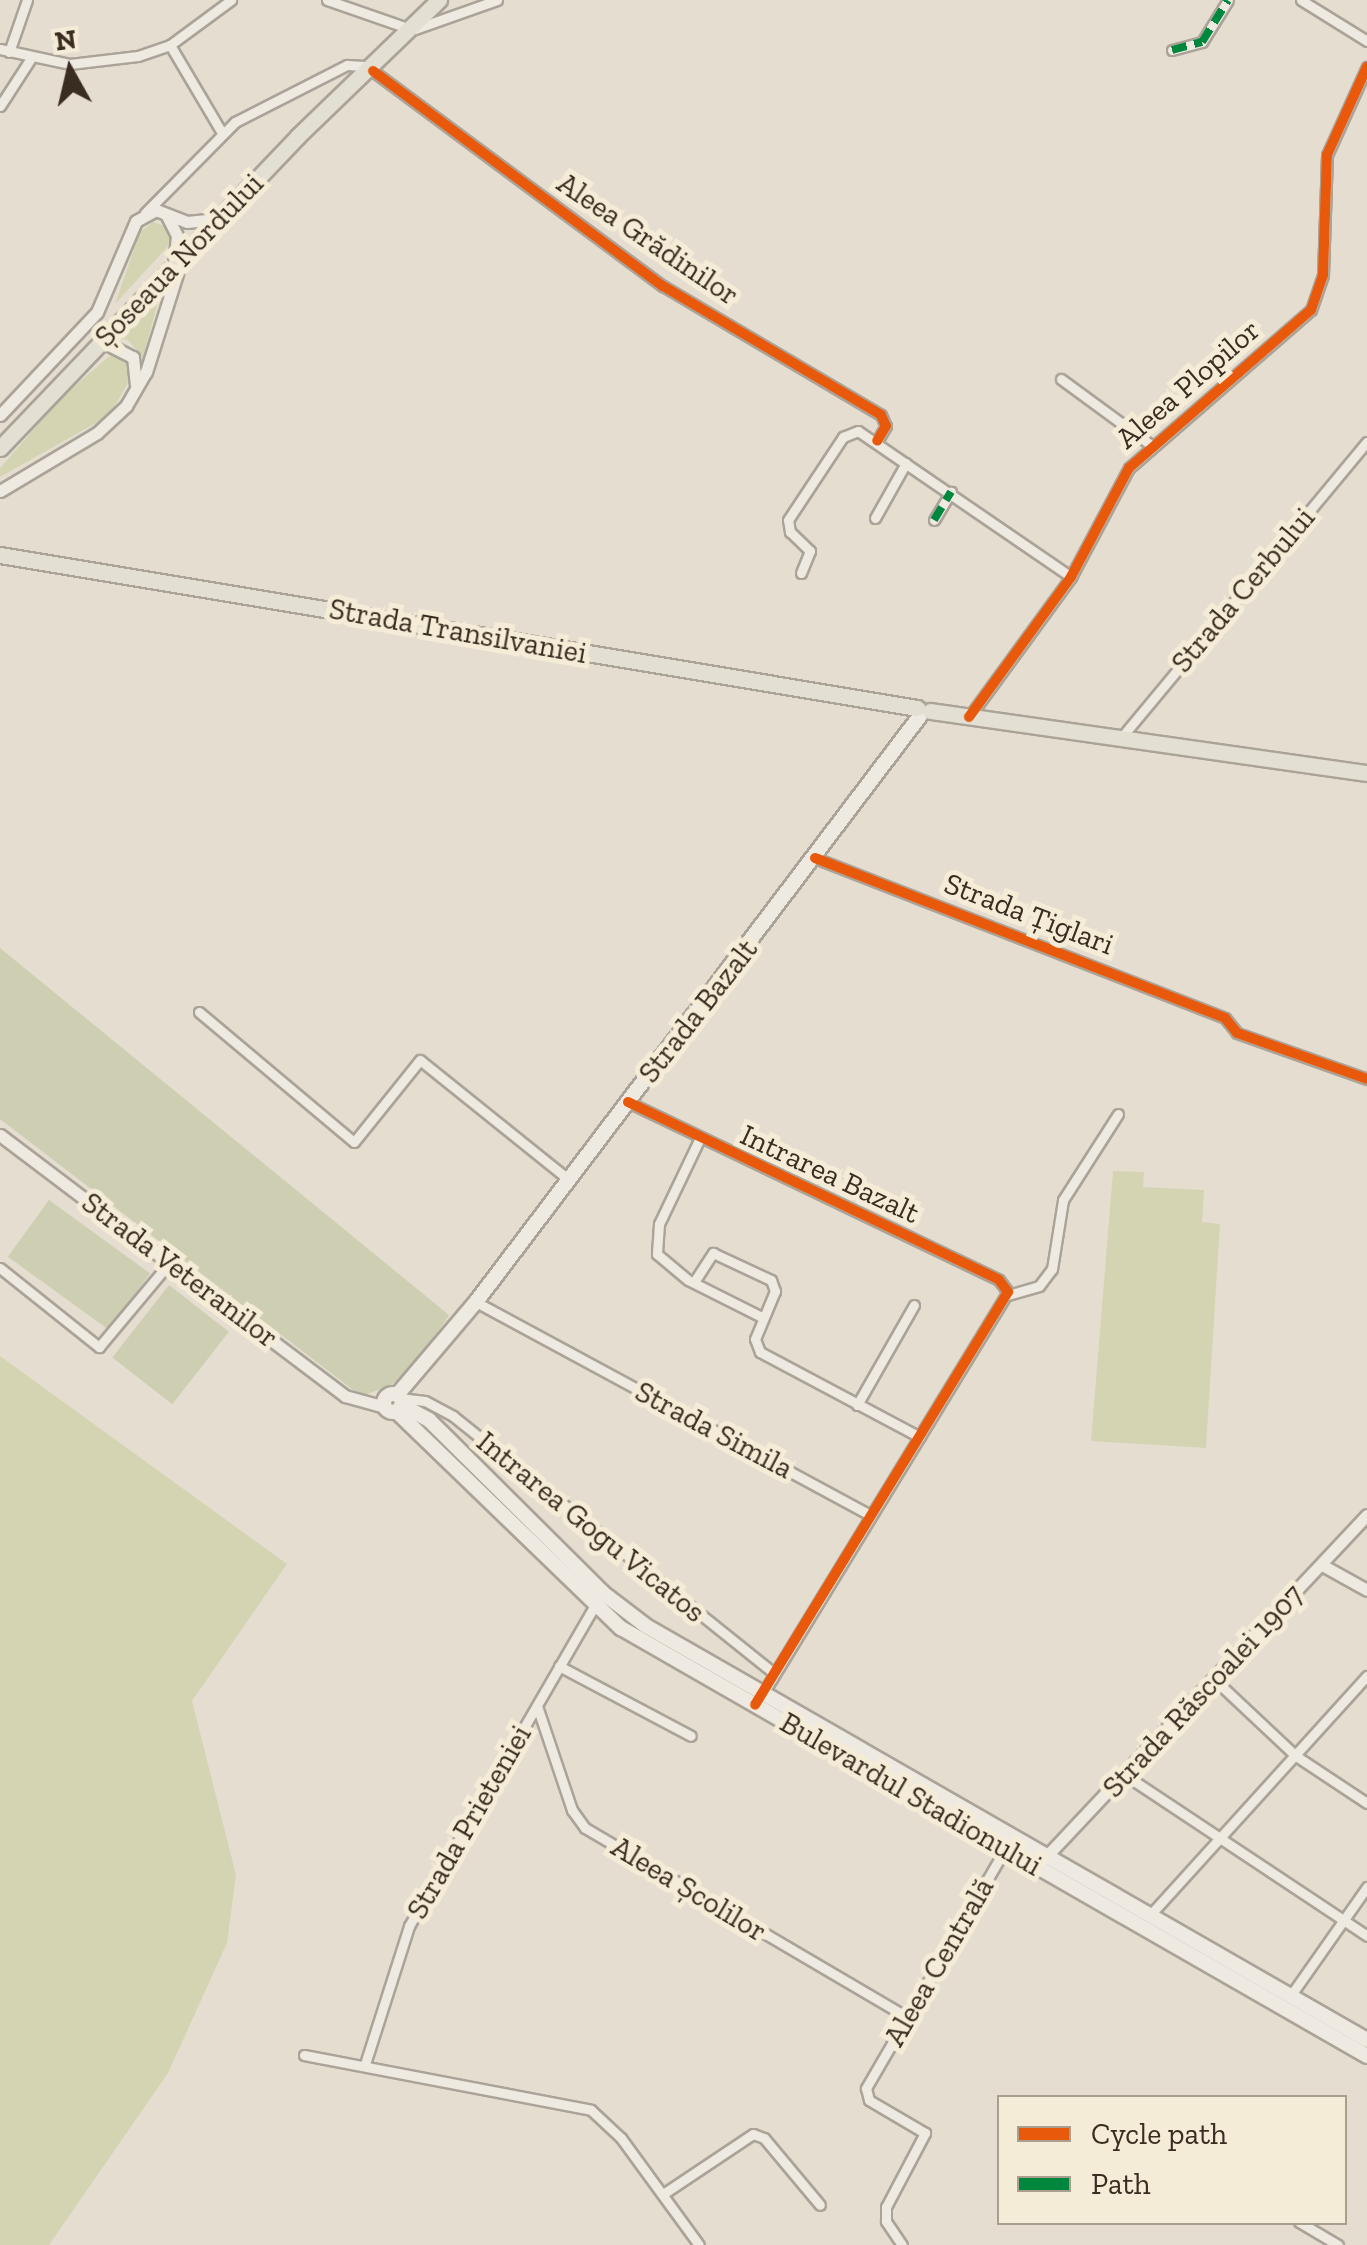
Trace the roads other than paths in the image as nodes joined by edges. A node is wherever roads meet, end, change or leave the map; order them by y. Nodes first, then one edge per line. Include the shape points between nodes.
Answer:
1 (26, 0) edge
2 (231, 0) edge
3 (327, 0) edge
4 (430, 0) edge
5 (439, 0) edge
6 (497, 0) edge
7 (1228, 0) edge
8 (1301, 0) edge
9 (408, 28) junction
10 (1367, 41) edge
11 (170, 45) junction
12 (5, 50) edge
13 (1172, 50) dead end
14 (31, 58) junction
15 (1367, 67) edge
16 (368, 71) junction
17 (0, 106) edge
18 (222, 134) junction
19 (165, 212) junction
20 (146, 213) junction
21 (221, 218) junction
22 (184, 256) junction
23 (170, 270) junction
24 (101, 341) junction
25 (1061, 379) dead end
26 (135, 391) junction
27 (0, 416) edge
28 (878, 441) junction
29 (1367, 442) edge
30 (1151, 444) junction
31 (0, 448) edge
32 (906, 463) junction
33 (0, 491) edge
34 (951, 492) junction
35 (875, 518) dead end
36 (934, 520) dead end
37 (0, 555) edge
38 (801, 573) dead end
39 (1071, 577) junction
40 (922, 712) junction
41 (969, 717) junction
42 (1120, 738) junction
43 (1367, 773) edge
44 (815, 858) junction
45 (199, 1012) dead end
46 (1367, 1080) edge
47 (628, 1102) junction
48 (1118, 1114) dead end
49 (0, 1134) edge
50 (700, 1140) junction
51 (568, 1180) junction
52 (170, 1262) junction
53 (0, 1268) edge
54 (694, 1282) junction
55 (1008, 1293) junction
56 (476, 1302) junction
57 (914, 1304) dead end
58 (762, 1316) junction
59 (394, 1403) junction
60 (858, 1405) junction
61 (920, 1437) junction
62 (870, 1515) junction
63 (1367, 1515) edge
64 (1322, 1565) junction
65 (1367, 1590) edge
66 (598, 1599) junction
67 (559, 1666) junction
68 (774, 1673) junction
69 (1367, 1676) edge
70 (1214, 1680) junction
71 (759, 1698) junction
72 (537, 1706) junction
73 (691, 1736) dead end
74 (1296, 1756) junction
75 (1126, 1775) junction
76 (1367, 1804) edge
77 (1219, 1840) junction
78 (1009, 1842) junction
79 (1042, 1860) junction
80 (1367, 1887) edge
81 (1150, 1915) junction
82 (1342, 1923) junction
83 (1367, 1936) edge
84 (1291, 1995) junction
85 (907, 2016) junction
86 (1367, 2040) edge
87 (304, 2056) dead end
88 (1367, 2056) edge
89 (365, 2064) junction
90 (662, 2194) junction
91 (820, 2205) dead end
92 (1305, 2225) edge
93 (699, 2245) edge
94 (902, 2245) edge
95 (1338, 2245) edge

1 - 12 street
2 - 11 street
3 - 9 street
4 - 9 main road, Șoseaua Nordului
5 - 9 main road, Șoseaua Nordului
6 - 9 street
7 - 13 street via 1202,42
8 - 10 street
9 - 16 main road, Șoseaua Nordului
11 - 14 street via 81,64
11 - 18 street
12 - 14 street
14 - 17 street
15 - 30 street, Aleea Plopilor via 1327,154 1322,275 1311,310
16 - 18 street via 347,65
16 - 21 main road, Șoseaua Nordului
16 - 28 street, Aleea Grădinilor via 648,276 880,414 886,426
18 - 20 street
19 - 20 street
19 - 21 street via 187,222
19 - 23 street via 178,245
20 - 27 street via 129,232 97,312
21 - 22 main road, Șoseaua Nordului
22 - 23 main road, Șoseaua Nordului
22 - 26 street
23 - 24 main road, Șoseaua Nordului
24 - 26 street via 133,357
24 - 31 main road, Șoseaua Nordului
25 - 30 street
26 - 33 street, Șoseaua Nordului via 97,433
28 - 32 street
28 - 38 street via 858,431 843,438 788,520 790,532 810,551
29 - 42 street, Strada Cerbului
30 - 39 street, Aleea Plopilor via 1122,477
32 - 34 street
32 - 35 street
34 - 36 street
34 - 39 street
37 - 40 main road, Strada Transilvaniei
39 - 41 street, Aleea Plopilor
40 - 41 main road, Strada Transilvaniei
40 - 44 main road, Strada Bazalt
41 - 42 main road, Strada Transilvaniei
42 - 43 main road, Strada Transilvaniei
44 - 46 street, Strada Țiglari
44 - 47 main road, Strada Bazalt
45 - 51 street via 354,1142 420,1060
47 - 50 street, Intrarea Bazalt
47 - 51 main road, Strada Bazalt
48 - 55 street via 1063,1200 1052,1270 1039,1286
49 - 52 street, Strada Veteranilor
50 - 54 street via 656,1238 657,1254
50 - 55 street, Intrarea Bazalt via 999,1280
51 - 56 main road, Strada Bazalt
52 - 53 street via 98,1346
52 - 59 street, Strada Veteranilor via 361,1404
54 - 58 street
54 - 58 street via 707,1258 723,1254 776,1284
55 - 61 street
56 - 59 main road, Strada Bazalt
56 - 62 street, Strada Simila
57 - 60 street
58 - 60 street via 755,1342 760,1352
59 - 66 main road, Bulevardul Stadionului
59 - 68 street, Intrarea Gogu Vicatos via 425,1401 453,1416
60 - 61 street
61 - 62 street
62 - 68 street
63 - 64 street, Strada Răscoalei 1907
64 - 65 street
64 - 70 street, Strada Răscoalei 1907
66 - 67 street, Strada Prieteniei
66 - 71 main road, Bulevardul Stadionului via 638,1639
67 - 72 street, Strada Prieteniei
67 - 73 street
68 - 71 street
69 - 74 street
70 - 74 street
70 - 75 street, Strada Răscoalei 1907
71 - 78 main road, Bulevardul Stadionului
72 - 85 street, Aleea Școlilor via 572,1810 585,1828
72 - 89 street, Strada Prieteniei via 399,1947
74 - 76 street
74 - 77 street
75 - 77 street
75 - 79 street, Strada Răscoalei 1907
77 - 81 street
77 - 82 street
78 - 79 main road, Bulevardul Stadionului
78 - 85 street, Aleea Centrală
79 - 81 main road, Bulevardul Stadionului
79 - 88 main road, Bulevardul Stadionului
80 - 82 street
81 - 84 main road, Bulevardul Stadionului
82 - 83 street
82 - 84 street
84 - 86 main road, Bulevardul Stadionului
85 - 94 street, Aleea Centrală via 866,2088 869,2100 925,2133 886,2207 886,2221
87 - 89 street
89 - 90 street via 591,2110
90 - 91 street via 753,2134 764,2138
90 - 93 street
92 - 95 street

